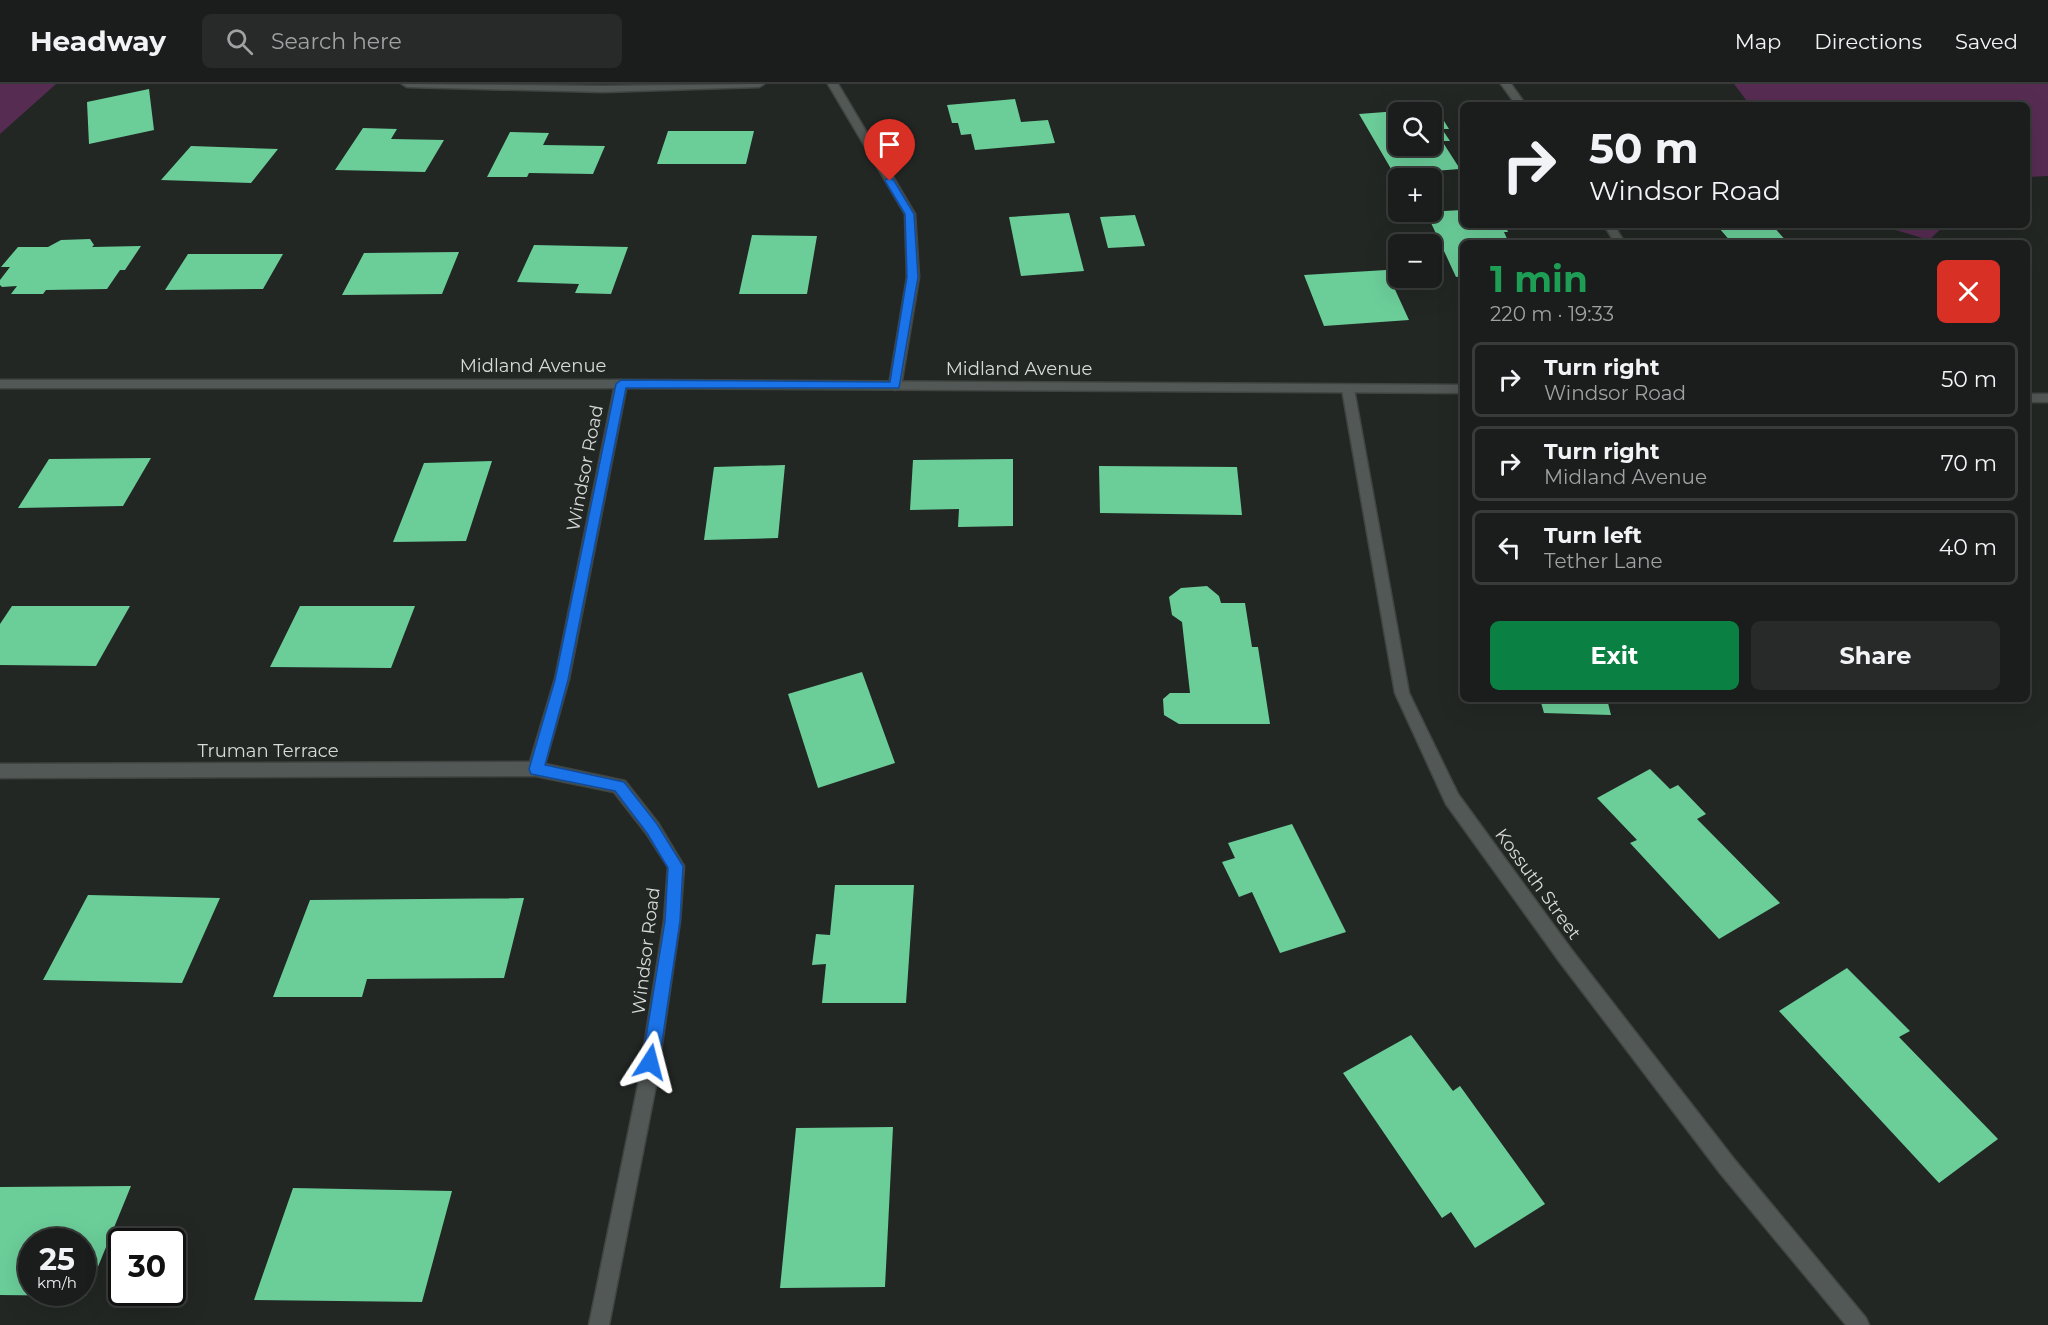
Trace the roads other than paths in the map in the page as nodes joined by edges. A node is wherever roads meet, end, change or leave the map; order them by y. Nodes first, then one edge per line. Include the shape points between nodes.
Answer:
1 (406, 84) edge
2 (759, 84) edge
3 (833, 84) edge
4 (1506, 84) edge
5 (1519, 102) edge
6 (0, 384) edge
7 (621, 384) junction
8 (895, 386) junction
9 (1348, 389) junction
10 (1460, 389) edge
11 (2030, 398) edge
12 (2048, 398) edge
13 (536, 769) junction
14 (0, 771) edge
15 (599, 1325) edge
16 (1859, 1325) edge

1 - 2 street via 603,89
3 - 8 street via 910,214 913,277
4 - 5 street
6 - 7 street, Midland Avenue
7 - 8 street, Midland Avenue
7 - 13 street, Windsor Road via 562,680
8 - 9 street, Midland Avenue
9 - 10 street, Midland Avenue
9 - 16 street, Kossuth Street via 1402,693 1452,800 1727,1166
11 - 12 street
13 - 14 street, Truman Terrace
13 - 15 street, Windsor Road via 619,786 676,866 672,921 647,1085

